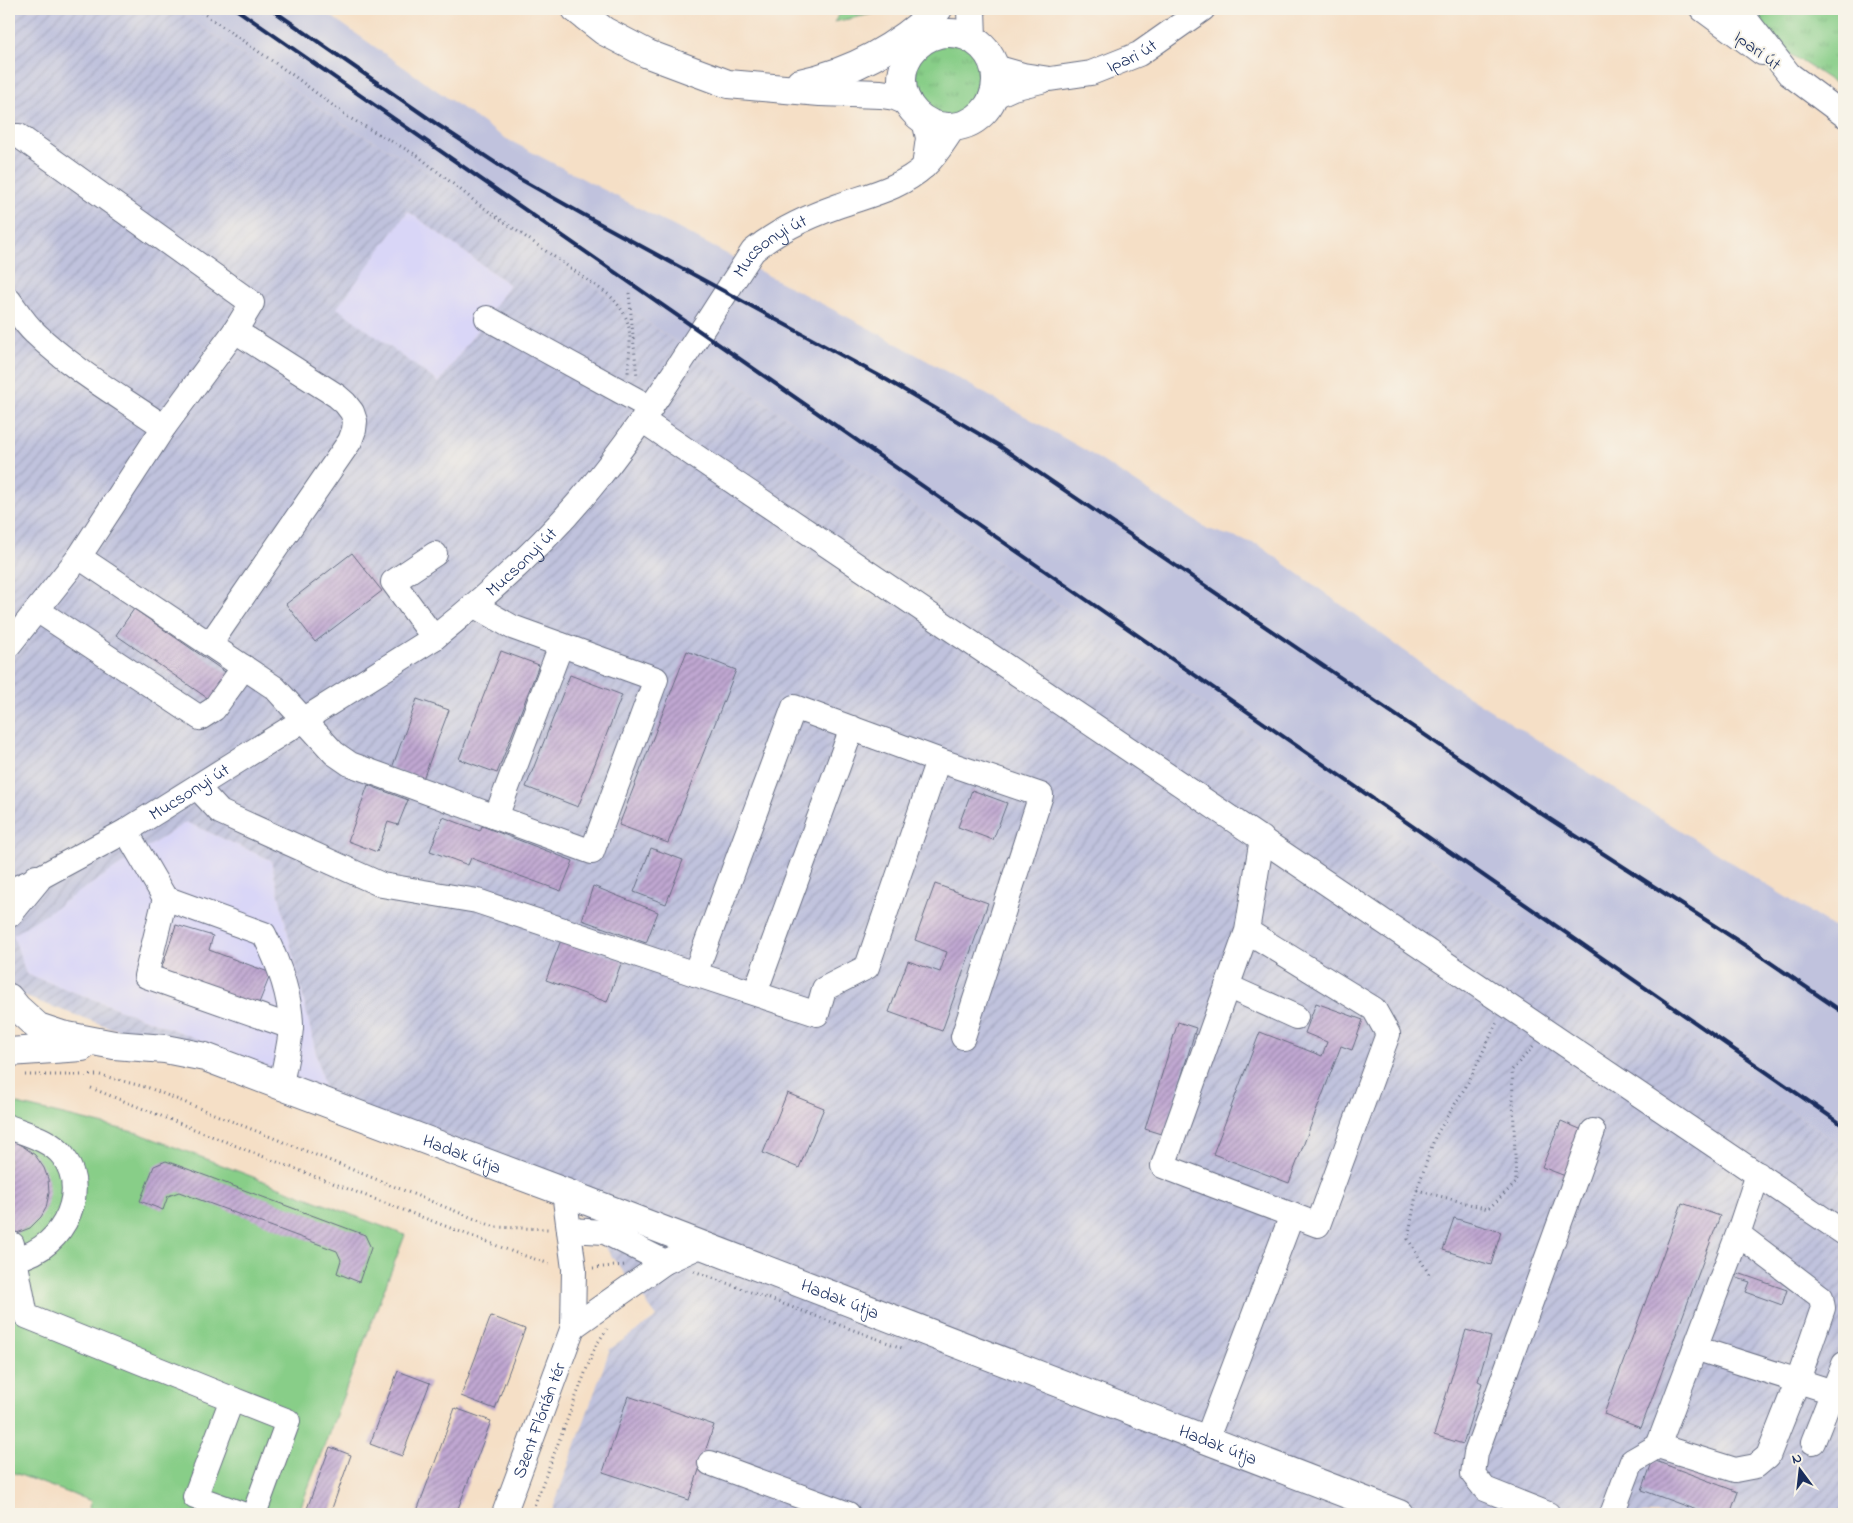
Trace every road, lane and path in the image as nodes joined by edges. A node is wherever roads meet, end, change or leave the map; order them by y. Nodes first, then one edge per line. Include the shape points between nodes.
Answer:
1 (197, 9) edge
2 (576, 9) edge
3 (938, 9) edge
4 (964, 9) edge
5 (971, 9) edge
6 (1203, 9) edge
7 (1702, 9) edge
8 (1738, 9) edge
9 (961, 36) junction
10 (904, 67) junction
11 (995, 67) junction
12 (1789, 74) junction
13 (1050, 79) junction
14 (772, 88) junction
15 (860, 92) junction
16 (993, 96) junction
17 (915, 110) junction
18 (1844, 115) edge
19 (955, 126) junction
20 (9, 136) edge
21 (924, 167) junction
22 (630, 293) dead end
23 (9, 300) edge
24 (487, 318) dead end
25 (235, 330) junction
26 (640, 406) junction
27 (164, 427) junction
28 (435, 554) dead end
29 (79, 557) junction
30 (474, 606) junction
31 (37, 610) junction
32 (434, 638) junction
33 (210, 644) junction
34 (9, 645) edge
35 (561, 645) junction
36 (244, 667) junction
37 (304, 721) junction
38 (852, 728) junction
39 (938, 760) junction
40 (197, 787) junction
41 (496, 816) junction
42 (126, 831) junction
43 (1262, 838) junction
44 (37, 879) junction
45 (9, 891) edge
46 (165, 898) junction
47 (9, 913) edge
48 (1247, 931) junction
49 (695, 974) junction
50 (1227, 986) junction
51 (756, 993) junction
52 (9, 998) edge
53 (1506, 1004) junction
54 (1296, 1017) dead end
55 (291, 1027) junction
56 (1547, 1031) junction
57 (963, 1038) dead end
58 (114, 1045) junction
59 (13, 1064) edge
60 (281, 1085) junction
61 (92, 1088) dead end
62 (9, 1127) edge
63 (1593, 1131) dead end
64 (1758, 1174) junction
65 (1417, 1190) junction
66 (564, 1192) junction
67 (1292, 1215) junction
68 (569, 1230) junction
69 (1844, 1233) edge
70 (1738, 1234) junction
71 (700, 1246) junction
72 (12, 1254) edge
73 (665, 1262) junction
74 (628, 1265) dead end
75 (574, 1269) junction
76 (1429, 1274) dead end
77 (573, 1327) junction
78 (608, 1328) dead end
79 (1695, 1348) junction
80 (1844, 1364) edge
81 (1798, 1380) junction
82 (1833, 1392) junction
83 (232, 1399) junction
84 (1206, 1441) junction
85 (1813, 1442) dead end
86 (1658, 1446) junction
87 (710, 1463) dead end
88 (242, 1514) edge
89 (254, 1514) edge
90 (504, 1514) edge
91 (531, 1514) edge
92 (848, 1514) edge
93 (1399, 1514) edge
94 (1548, 1514) edge
95 (1612, 1514) edge

1 - 26 path via 348,117 418,156 477,203 608,295 620,306 629,323
2 - 14 main road via 604,31 696,74 728,84
3 - 14 main road via 906,37 871,59 816,80
4 - 9 main road
5 - 9 main road
6 - 13 street, Ipari út via 1139,54 1091,73
7 - 12 street, Ipari út
8 - 12 street, Ipari út
9 - 10 main road via 938,34 926,39 908,56
9 - 11 main road via 984,48
10 - 15 main road via 884,84
10 - 17 main road via 902,84
11 - 13 street, Ipari út
11 - 16 main road
12 - 18 street, Ipari út
13 - 16 street, Ipari út
14 - 15 main road
15 - 17 main road via 895,96
16 - 19 main road via 986,110 975,119
17 - 19 main road via 941,127
17 - 21 street via 928,138
19 - 21 street, Mucsonyi út
20 - 25 street via 19,136 252,303
21 - 26 street, Mucsonyi út via 898,185 795,223 753,251
22 - 26 path
23 - 27 street via 34,332 64,358
24 - 26 street
25 - 27 street
25 - 33 street via 337,396 352,412 355,421 350,441
26 - 30 street, Mucsonyi út via 597,480
26 - 43 street
27 - 29 street
28 - 32 street via 393,582
29 - 31 street
29 - 33 street
30 - 32 street, Mucsonyi út
30 - 35 street via 512,627
31 - 34 street
31 - 36 street via 200,718 214,709
32 - 37 street, Mucsonyi út
33 - 36 street
35 - 41 street
35 - 41 street via 656,680 592,852
36 - 37 street via 275,688
37 - 40 street, Mucsonyi út
37 - 41 street via 334,754 350,764
38 - 39 street
38 - 49 street via 794,707
38 - 51 street
39 - 51 street via 867,967 824,989 817,1014
39 - 57 street via 1041,795
40 - 42 street, Mucsonyi út
40 - 49 street via 220,812 382,885 477,901
42 - 44 street, Mucsonyi út
42 - 46 street
43 - 48 street
43 - 53 street
44 - 45 street, Mucsonyi út
44 - 47 main road
46 - 55 street via 264,934 282,979
46 - 55 street via 146,976
48 - 50 street
48 - 67 street via 1374,1009 1388,1034 1318,1225
49 - 51 street
50 - 54 street
50 - 67 street via 1163,1166
52 - 58 main road via 38,1027
53 - 56 street
53 - 65 path via 1469,1081 1435,1137
55 - 60 street
56 - 64 street
56 - 65 path via 1512,1070 1516,1183 1488,1210
58 - 59 main road
58 - 60 main road, Hadak útja via 165,1049 205,1057
59 - 68 path via 100,1075 149,1088 495,1227
60 - 66 main road, Hadak útja
61 - 75 path via 516,1253 549,1265
62 - 72 street via 48,1143 62,1154 74,1191 72,1207 54,1238 41,1248
63 - 94 street via 1476,1453 1473,1474 1485,1489
64 - 69 street
64 - 70 street
65 - 76 path via 1408,1239
66 - 68 street, Szent Flórián tér
66 - 71 main road, Hadak útja
67 - 84 street
68 - 73 street via 605,1232
68 - 75 street, Szent Flórián tér
70 - 79 street
70 - 81 street via 1821,1297 1823,1308
71 - 73 street
71 - 84 main road, Hadak útja
72 - 83 street via 26,1316
73 - 77 street
74 - 75 path
75 - 77 street, Szent Flórián tér
77 - 90 street, Szent Flórián tér
78 - 91 path via 595,1347
79 - 81 street
79 - 86 street
80 - 82 street
81 - 82 street
81 - 86 street via 1768,1456 1756,1466 1735,1470
82 - 85 street
83 - 88 street via 195,1497
83 - 89 street via 288,1421
84 - 93 main road, Hadak útja
86 - 95 street via 1632,1461
87 - 92 street

